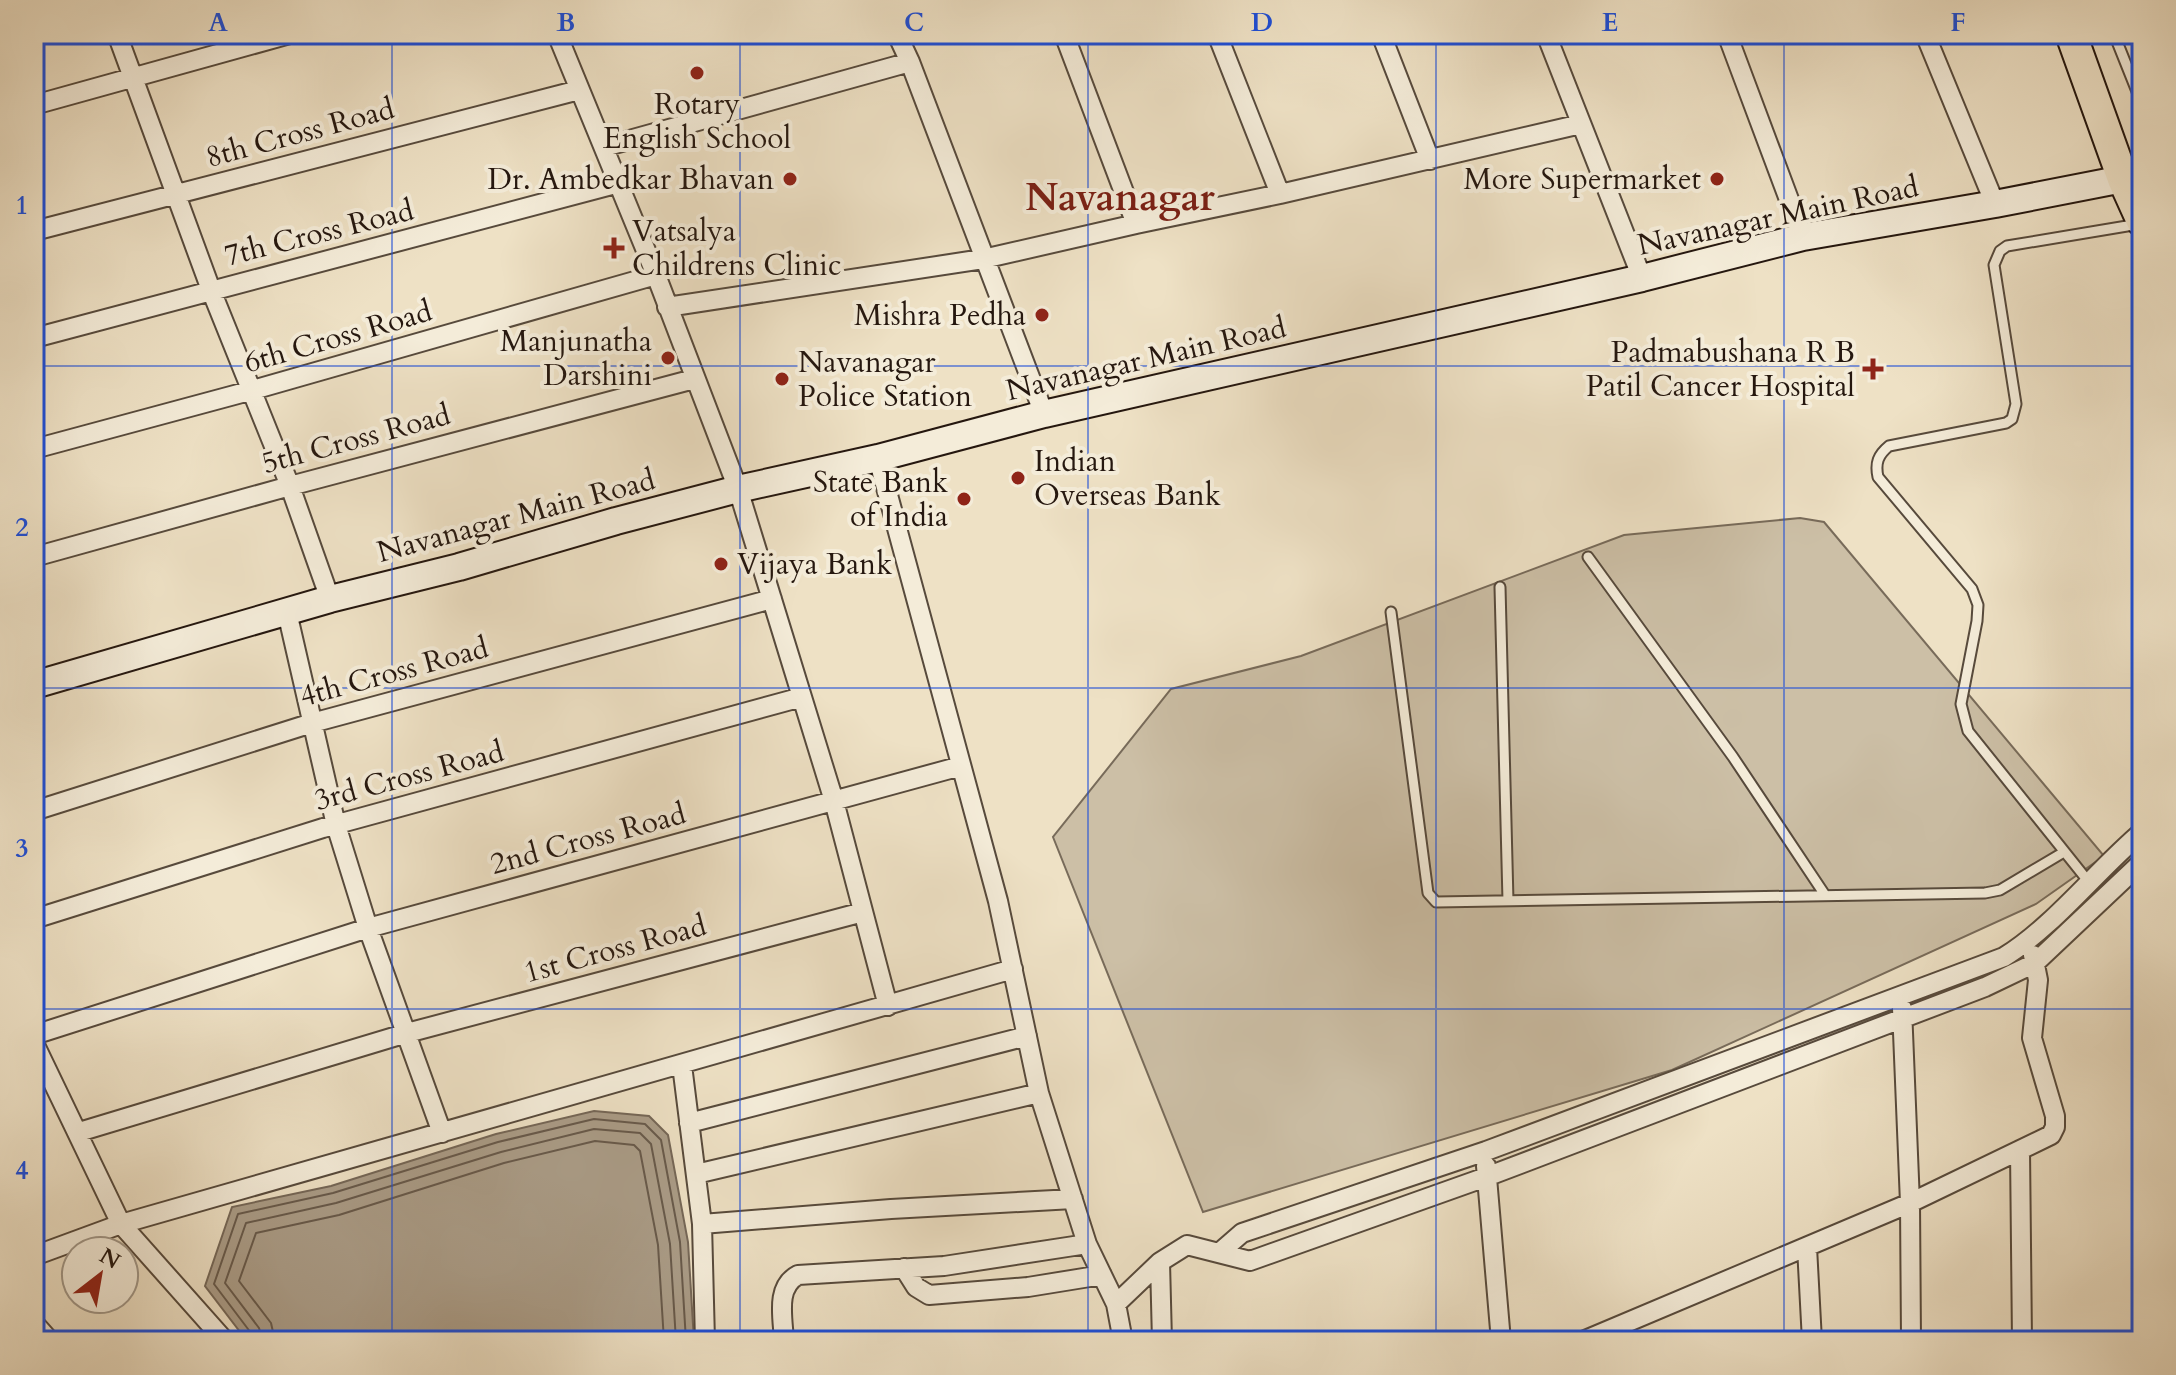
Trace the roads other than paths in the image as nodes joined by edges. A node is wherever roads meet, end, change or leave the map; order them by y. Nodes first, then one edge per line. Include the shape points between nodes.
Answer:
1 (117, 34) edge
2 (290, 34) edge
3 (557, 34) edge
4 (897, 34) edge
5 (1064, 34) edge
6 (1217, 34) edge
7 (1381, 34) edge
8 (1546, 34) edge
9 (1727, 34) edge
10 (1925, 34) edge
11 (2071, 34) edge
12 (2114, 34) edge
13 (910, 62) junction
14 (131, 77) junction
15 (579, 90) junction
16 (2142, 104) edge
17 (34, 105) edge
18 (1581, 124) junction
19 (604, 147) junction
20 (1430, 160) junction
21 (2132, 174) edge
22 (619, 183) junction
23 (175, 194) junction
24 (1280, 194) junction
25 (1995, 204) junction
26 (2142, 222) edge
27 (1136, 224) junction
28 (34, 231) edge
29 (1803, 237) junction
30 (983, 259) junction
31 (656, 275) junction
32 (1642, 278) junction
33 (211, 290) junction
34 (667, 307) junction
35 (34, 338) edge
36 (694, 379) junction
37 (253, 390) junction
38 (1044, 414) junction
39 (34, 449) edge
40 (878, 458) junction
41 (290, 486) junction
42 (738, 489) junction
43 (34, 557) edge
44 (1588, 557) dead end
45 (1500, 587) dead end
46 (330, 599) junction
47 (772, 599) junction
48 (287, 612) junction
49 (1391, 612) dead end
50 (34, 685) edge
51 (802, 697) junction
52 (312, 723) junction
53 (961, 766) junction
54 (834, 801) junction
55 (34, 811) edge
56 (330, 826) junction
57 (2142, 832) edge
58 (2064, 852) junction
59 (2109, 860) junction
60 (2142, 862) edge
61 (2124, 877) junction
62 (2088, 881) junction
63 (1825, 895) junction
64 (1508, 901) junction
65 (863, 912) junction
66 (34, 919) edge
67 (356, 932) junction
68 (2029, 940) junction
69 (2035, 963) junction
70 (1013, 969) junction
71 (1902, 995) junction
72 (888, 1006) junction
73 (1901, 1019) junction
74 (34, 1035) edge
75 (396, 1036) junction
76 (1027, 1036) junction
77 (34, 1043) edge
78 (682, 1065) junction
79 (1039, 1093) junction
80 (689, 1123) junction
81 (79, 1132) junction
82 (430, 1136) junction
83 (2020, 1150) junction
84 (1486, 1151) junction
85 (696, 1174) junction
86 (1486, 1177) junction
87 (1073, 1199) junction
88 (1910, 1203) junction
89 (121, 1224) junction
90 (702, 1224) junction
91 (1087, 1244) junction
92 (1807, 1247) junction
93 (1219, 1253) junction
94 (34, 1256) edge
95 (1160, 1262) junction
96 (904, 1268) junction
97 (1102, 1275) junction
98 (1116, 1304) junction
99 (34, 1323) edge
100 (50, 1341) edge
101 (225, 1341) edge
102 (705, 1341) edge
103 (784, 1341) edge
104 (1123, 1341) edge
105 (1162, 1341) edge
106 (1501, 1341) edge
107 (1583, 1341) edge
108 (1812, 1341) edge
109 (1911, 1341) edge
110 (2022, 1341) edge

1 - 14 street
2 - 14 street
3 - 15 street
4 - 13 street
5 - 27 street
6 - 24 street
7 - 20 street
8 - 18 street
9 - 29 street
10 - 25 street
11 - 21 main road
12 - 16 lane
13 - 19 street
13 - 30 street
14 - 17 street
14 - 23 street
15 - 19 street
15 - 23 street, 8th Cross Road
18 - 20 street
18 - 32 street
19 - 22 street
20 - 24 street
21 - 25 main road, Navanagar Main Road
21 - 26 main road
22 - 31 street
22 - 33 street, 7th Cross Road
23 - 28 street, 8th Cross Road
23 - 33 street
24 - 27 street
25 - 29 main road, Navanagar Main Road
26 - 58 lane via 2000,251 1994,265 2016,404 2012,419 1889,446 1876,467 1878,477 1972,589 1978,605 1961,704 1968,731
27 - 30 street
29 - 32 main road, Navanagar Main Road
30 - 34 street
30 - 38 street
31 - 34 street
31 - 37 street, 6th Cross Road
32 - 38 main road, Navanagar Main Road
33 - 35 street, 7th Cross Road
33 - 37 street
34 - 36 street
36 - 41 street, 5th Cross Road
36 - 42 street
37 - 39 street, 6th Cross Road
37 - 41 street
38 - 40 main road, Navanagar Main Road
40 - 42 main road, Navanagar Main Road
40 - 53 street
41 - 43 street, 5th Cross Road
41 - 46 street
42 - 46 main road, Navanagar Main Road
42 - 47 street
44 - 63 lane
45 - 64 lane
46 - 48 main road, Navanagar Main Road
47 - 51 street
47 - 52 street, 4th Cross Road
48 - 50 main road, Navanagar Main Road
48 - 52 street
49 - 64 lane via 1430,898 1440,903
51 - 54 street
51 - 56 street, 3rd Cross Road
52 - 55 street, 4th Cross Road
52 - 56 street
53 - 54 street, 2nd Cross Road
53 - 70 street
54 - 65 street
54 - 67 street, 2nd Cross Road
56 - 66 street, 3rd Cross Road
56 - 67 street
57 - 59 street
58 - 62 lane
58 - 63 lane via 1993,892
59 - 61 street
59 - 62 street
60 - 61 street
61 - 69 street
62 - 68 street
63 - 64 lane
65 - 72 street
65 - 75 street, 1st Cross Road
67 - 74 street, 2nd Cross Road
67 - 75 street
68 - 69 street
68 - 71 street via 2004,957
69 - 73 street
69 - 83 street via 2032,1038 2055,1127
70 - 72 street
70 - 76 street
71 - 73 street
71 - 84 street
72 - 78 street
73 - 86 street
73 - 88 street
75 - 81 street, 1st Cross Road
75 - 82 street
76 - 79 street
76 - 80 street
77 - 81 street
78 - 80 street
78 - 82 street
79 - 85 street
79 - 87 street
80 - 85 street
81 - 89 street
82 - 89 street
83 - 88 street
83 - 110 street
84 - 86 street
84 - 93 street via 1242,1233
85 - 90 street
86 - 93 street via 1250,1261
86 - 106 street
87 - 90 street
87 - 91 street
88 - 92 street
88 - 109 street
89 - 94 street
89 - 101 street
90 - 102 street
91 - 96 street
91 - 97 street
92 - 107 street
92 - 108 street
93 - 95 street via 1187,1245
95 - 98 street
95 - 105 street
96 - 97 street via 916,1287 929,1295
96 - 103 street via 790,1279 783,1292
97 - 98 street
98 - 104 street
99 - 100 street

